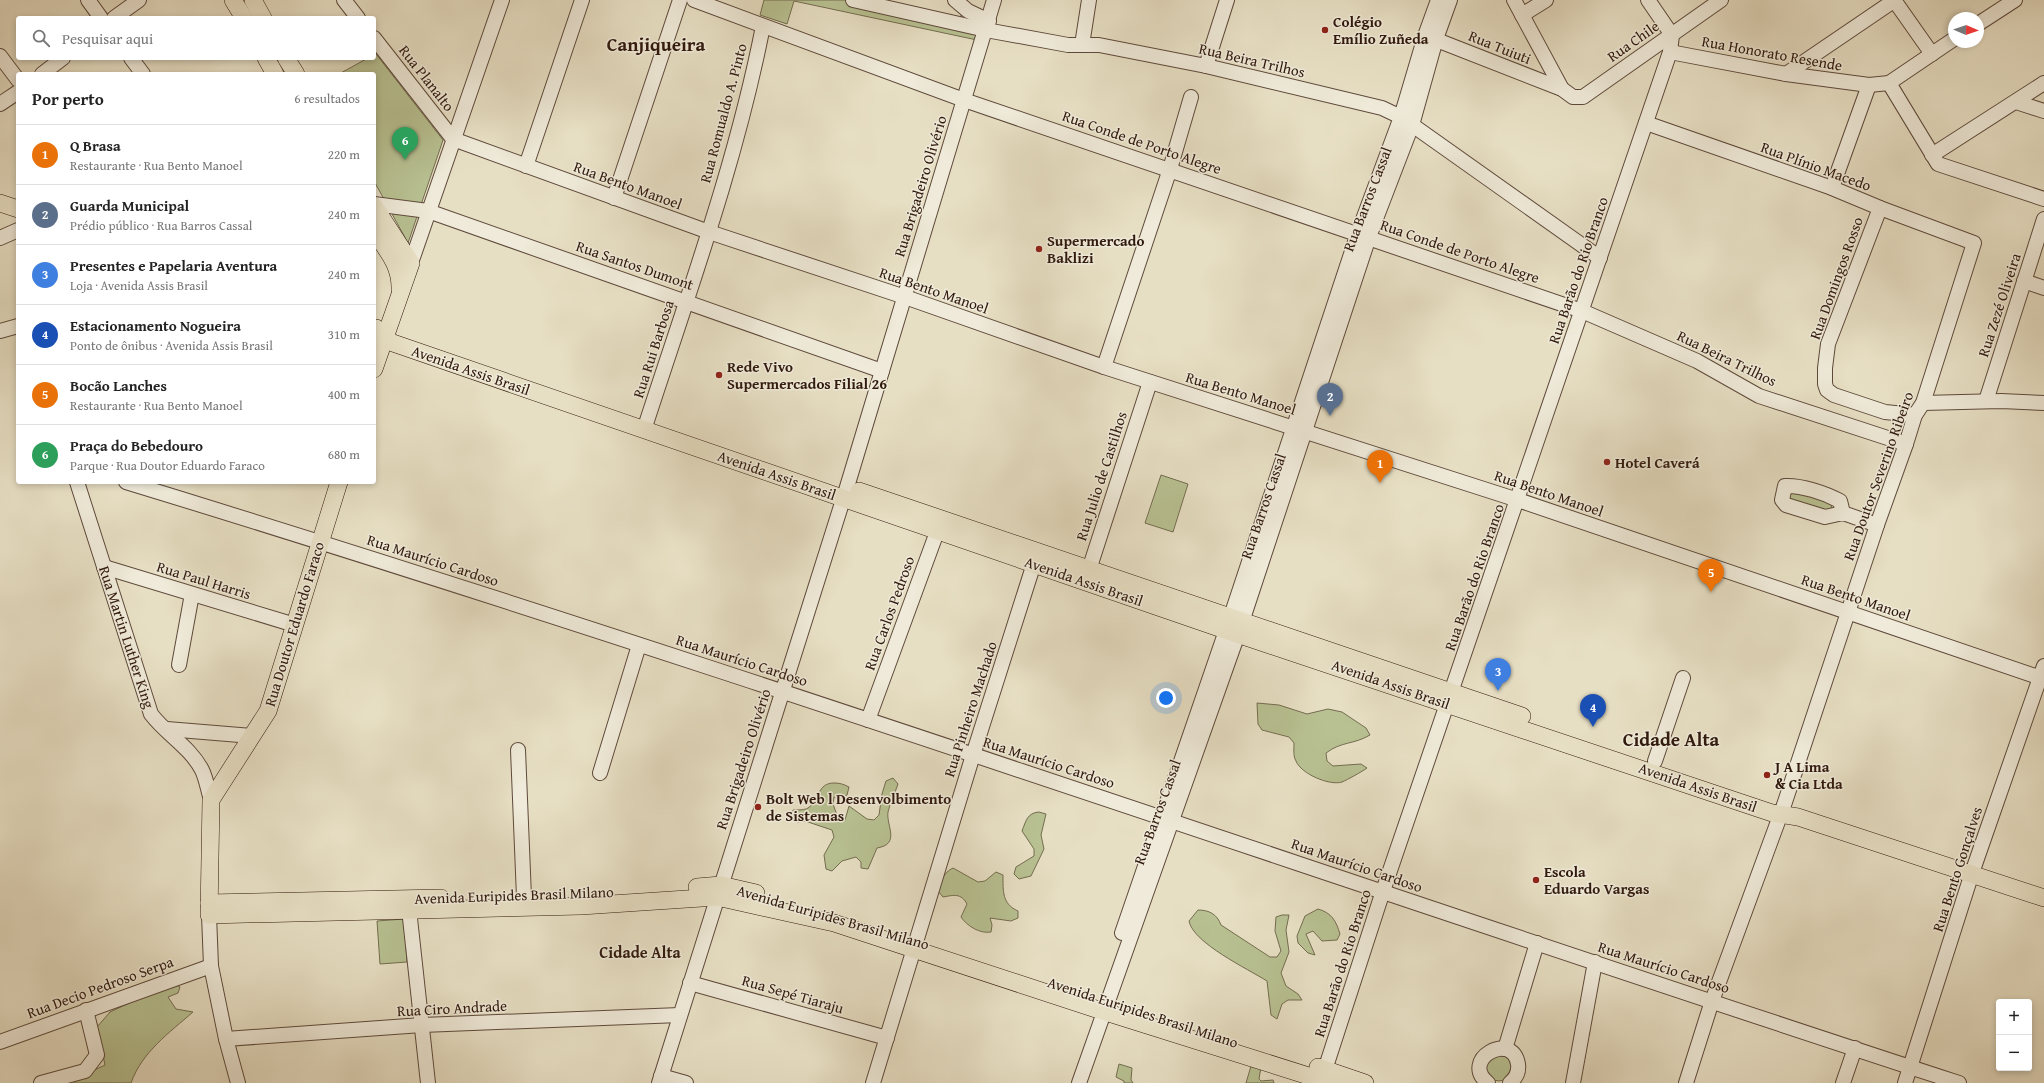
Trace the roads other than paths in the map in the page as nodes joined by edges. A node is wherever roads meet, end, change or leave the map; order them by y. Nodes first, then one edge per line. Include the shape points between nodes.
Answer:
1 (88, 0) edge
2 (139, 0) edge
3 (234, 0) edge
4 (253, 0) edge
5 (344, 0) edge
6 (502, 0) edge
7 (582, 0) edge
8 (680, 0) edge
9 (694, 0) edge
10 (853, 0) edge
11 (955, 0) edge
12 (1089, 0) edge
13 (1227, 0) edge
14 (1438, 0) edge
15 (1450, 0) edge
16 (1514, 0) edge
17 (1546, 0) edge
18 (1648, 0) edge
19 (1721, 0) edge
20 (1895, 0) edge
21 (2015, 0) edge
22 (989, 12) edge
23 (1522, 15) junction
24 (100, 16) edge
25 (117, 16) edge
26 (243, 16) edge
27 (262, 16) edge
28 (356, 16) edge
29 (1984, 20) edge
30 (763, 26) junction
31 (1672, 35) junction
32 (1430, 37) junction
33 (376, 41) edge
34 (1948, 43) edge
35 (1082, 45) junction
36 (1670, 52) junction
37 (1932, 54) junction
38 (0, 56) edge
39 (60, 60) edge
40 (132, 60) edge
41 (267, 60) edge
42 (1206, 66) junction
43 (44, 72) edge
44 (142, 72) edge
45 (274, 72) edge
46 (1786, 74) junction
47 (16, 77) edge
48 (1889, 83) junction
49 (2044, 83) edge
50 (1869, 85) junction
51 (1562, 89) junction
52 (16, 93) edge
53 (1191, 97) dead end
54 (964, 100) junction
55 (2016, 102) junction
56 (0, 104) edge
57 (2044, 111) edge
58 (1401, 117) junction
59 (1646, 123) junction
60 (1412, 125) junction
61 (453, 139) junction
62 (1932, 155) junction
63 (526, 166) junction
64 (1170, 169) junction
65 (1832, 188) junction
66 (614, 198) junction
67 (2044, 199) edge
68 (0, 203) edge
69 (376, 205) edge
70 (16, 208) edge
71 (376, 208) edge
72 (1880, 208) junction
73 (428, 211) junction
74 (2044, 219) edge
75 (16, 231) edge
76 (709, 232) junction
77 (376, 234) edge
78 (1363, 235) junction
79 (0, 238) edge
80 (1974, 243) joint
81 (1600, 258) junction
82 (411, 263) junction
83 (2024, 281) junction
84 (2044, 288) edge
85 (400, 293) junction
86 (905, 297) junction
87 (686, 301) junction
88 (1582, 311) junction
89 (16, 327) edge
90 (0, 331) edge
91 (380, 331) edge
92 (376, 356) edge
93 (1104, 367) junction
94 (882, 371) junction
95 (1150, 382) junction
96 (1986, 402) junction
97 (1923, 403) junction
98 (2044, 404) edge
99 (1915, 414) junction
100 (646, 425) junction
101 (1299, 429) junction
102 (1906, 444) junction
103 (78, 484) edge
104 (135, 484) edge
105 (338, 484) edge
106 (845, 492) junction
107 (1518, 500) junction
108 (1843, 513) dead end
109 (940, 524) junction
110 (1876, 525) junction
111 (320, 541) junction
112 (1036, 558) junction
113 (104, 567) junction
114 (1087, 575) junction
115 (192, 594) junction
116 (1848, 612) junction
117 (295, 625) junction
118 (1234, 625) junction
119 (639, 645) junction
120 (179, 665) dead end
121 (2043, 674) edge
122 (1683, 678) dead end
123 (782, 691) junction
124 (1451, 698) junction
125 (868, 720) junction
126 (167, 729) junction
127 (252, 736) junction
128 (518, 750) dead end
129 (972, 755) junction
130 (1656, 761) junction
131 (600, 773) dead end
132 (211, 800) junction
133 (1782, 810) junction
134 (1167, 818) junction
135 (1972, 873) junction
136 (719, 891) junction
137 (1383, 892) junction
138 (524, 897) junction
139 (2044, 898) edge
140 (580, 900) junction
141 (460, 903) junction
142 (408, 905) junction
143 (209, 909) junction
144 (1537, 943) junction
145 (915, 944) junction
146 (1594, 962) junction
147 (211, 966) junction
148 (690, 983) junction
149 (1712, 1001) junction
150 (1102, 1008) junction
151 (86, 1010) junction
152 (680, 1014) junction
153 (422, 1025) junction
154 (886, 1038) junction
155 (226, 1040) junction
156 (0, 1042) edge
157 (1855, 1048) junction
158 (1505, 1049) junction
159 (1910, 1067) junction
160 (660, 1079) edge
161 (1324, 1079) edge
162 (41, 1083) edge
163 (238, 1083) edge
164 (428, 1083) edge
165 (686, 1083) edge
166 (873, 1083) edge
167 (1079, 1083) edge
168 (1365, 1083) edge
169 (1488, 1083) edge
170 (1510, 1083) edge
171 (1573, 1083) edge
172 (1686, 1083) edge
173 (1843, 1083) edge
174 (1905, 1083) edge
175 (1959, 1083) edge

1 - 24 street
2 - 25 street
3 - 26 main road
4 - 27 main road
5 - 28 street
6 - 61 street
7 - 63 street
8 - 66 street
9 - 30 street, Rua Conde de Porto Alegre
10 - 22 street, Rua Beira Trilhos
11 - 22 street via 968,11
12 - 35 street
13 - 42 street
14 - 32 street, Rua Barros Cassal
15 - 32 street, Rua Barros Cassal
16 - 23 street
17 - 23 street
18 - 31 street
19 - 31 street, Rua Chile
20 - 37 street
20 - 46 street
21 - 29 street
22 - 35 street, Rua Beira Trilhos via 1068,45
22 - 54 street, Rua Brigadeiro Olivério
23 - 51 street
30 - 54 street, Rua Conde de Porto Alegre
30 - 76 street, Rua Romualdo A. Pinto via 754,73
31 - 36 street, Rua Barão do Rio Branco
31 - 51 street, Rua Chile via 1583,97 1573,97
32 - 51 street, Rua Tuiuti
32 - 58 street, Rua Barros Cassal
32 - 60 street, Rua Barros Cassal
33 - 61 street, Rua Planalto
34 - 37 street
35 - 42 street, Rua Beira Trilhos via 1099,45
36 - 46 street, Rua Honorato Resende
36 - 59 street, Rua Barão do Rio Branco
37 - 48 street
38 - 47 street
39 - 43 street
40 - 44 street
41 - 45 main road
42 - 58 street, Rua Beira Trilhos via 1382,108
46 - 50 street, Rua Honorato Resende
48 - 50 street, Rua Honorato Resende
48 - 62 street
49 - 55 street
50 - 65 street
52 - 56 street
53 - 64 street
54 - 64 street, Rua Conde de Porto Alegre
54 - 86 street, Rua Brigadeiro Olivério
55 - 57 street
55 - 62 street
58 - 60 street, Rua Beira Trilhos
58 - 78 street, Rua Barros Cassal
59 - 65 street, Rua Plínio Macedo
59 - 81 street, Rua Barão do Rio Branco
60 - 78 street, Rua Barros Cassal
60 - 81 street, Rua Beira Trilhos
61 - 63 street, Rua Bento Manoel
61 - 73 street
62 - 67 street via 1938,164
63 - 66 street, Rua Bento Manoel
64 - 78 street, Rua Conde de Porto Alegre
64 - 93 street
65 - 72 street, Rua Plínio Macedo
66 - 76 street, Rua Bento Manoel
68 - 70 main road
69 - 73 street, Rua Santos Dumont
71 - 82 main road
72 - 80 street, Rua Plínio Macedo
72 - 99 street, Rua Domingos Rosso via 1828,344 1824,368 1825,384 1827,390 1834,395 1885,412
73 - 82 street
73 - 87 street, Rua Santos Dumont
74 - 83 street, Rua Zezé Oliveira
75 - 79 street
76 - 86 street, Rua Bento Manoel
76 - 87 street, Rua Rui Barbosa
77 - 85 main road via 396,264 400,276
78 - 88 street, Rua Conde de Porto Alegre
78 - 101 street, Rua Barros Cassal
80 - 97 street, Rua Doutor Severino Ribeiro
81 - 88 street, Rua Barão do Rio Branco
82 - 85 main road
83 - 84 street
83 - 96 street, Rua Zezé Oliveira
85 - 91 main road
86 - 93 street, Rua Bento Manoel
86 - 94 street, Rua Brigadeiro Olivério
87 - 94 street, Rua Santos Dumont
87 - 100 street, Rua Rui Barbosa
88 - 102 street, Rua Beira Trilhos via 1697,360 1759,396
88 - 107 street, Rua Barão do Rio Branco
89 - 90 street
91 - 92 main road
91 - 100 main road, Avenida Assis Brasil
93 - 95 street, Rua Bento Manoel
94 - 106 street, Rua Brigadeiro Olivério
95 - 101 street, Rua Bento Manoel
95 - 114 street, Rua Julio de Castilhos
96 - 97 street
96 - 98 street
97 - 99 street, Rua Doutor Severino Ribeiro
99 - 102 street, Rua Doutor Severino Ribeiro
100 - 106 main road, Avenida Assis Brasil
101 - 107 street, Rua Bento Manoel
101 - 118 street, Rua Barros Cassal
102 - 110 street, Rua Doutor Severino Ribeiro
103 - 113 street, Rua Martin Luther King
104 - 111 street, Rua Maurício Cardoso
105 - 111 main road, Rua Doutor Eduardo Faraco
106 - 109 main road, Avenida Assis Brasil
106 - 123 street, Rua Brigadeiro Olivério
107 - 116 street, Rua Bento Manoel
107 - 124 street, Rua Barão do Rio Branco
108 - 110 street
109 - 112 main road, Avenida Assis Brasil
109 - 125 street, Rua Carlos Pedroso
110 - 116 street, Rua Doutor Severino Ribeiro
111 - 117 main road, Rua Doutor Eduardo Faraco
111 - 119 street, Rua Maurício Cardoso
112 - 114 main road, Avenida Assis Brasil
112 - 129 street, Rua Pinheiro Machado
113 - 115 street, Rua Paul Harris
113 - 126 street, Rua Martin Luther King via 151,714
114 - 118 main road, Avenida Assis Brasil
115 - 117 street, Rua Paul Harris
115 - 120 street
116 - 121 street, Rua Bento Manoel
116 - 133 street, Rua Doutor Severino Ribeiro
117 - 127 main road, Rua Doutor Eduardo Faraco via 268,710
118 - 124 main road, Avenida Assis Brasil
118 - 134 street, Rua Barros Cassal
119 - 123 street, Rua Maurício Cardoso
119 - 131 street
121 - 135 street, Rua Bento Gonçalves
122 - 130 street
123 - 125 street, Rua Maurício Cardoso
123 - 136 street, Rua Brigadeiro Olivério
124 - 130 main road, Avenida Assis Brasil
124 - 133 main road, Avenida Assis Brasil
124 - 137 street, Rua Barão do Rio Branco
125 - 129 street, Rua Maurício Cardoso
126 - 127 street
126 - 132 street, Rua Martin Luther King via 202,770
127 - 132 main road, Rua Doutor Eduardo Faraco
128 - 138 street
129 - 134 street, Rua Maurício Cardoso
129 - 145 street, Rua Pinheiro Machado
130 - 133 main road, Avenida Assis Brasil
132 - 143 main road, Rua Martin Luther King
133 - 135 main road, Avenida Assis Brasil
133 - 149 street, Rua Doutor Severino Ribeiro
134 - 137 street, Rua Maurício Cardoso
134 - 150 street, Rua Barros Cassal
135 - 139 main road, Avenida Assis Brasil
135 - 159 street, Rua Bento Gonçalves
136 - 140 main road, Avenida Euripides Brasil Milano
136 - 145 main road, Avenida Euripides Brasil Milano via 835,919
136 - 148 street, Rua Brigadeiro Olivério
137 - 144 street, Rua Maurício Cardoso
137 - 161 street, Rua Barão do Rio Branco
138 - 140 main road, Avenida Euripides Brasil Milano
138 - 141 main road, Avenida Euripides Brasil Milano
140 - 141 main road, Avenida Euripides Brasil Milano
141 - 142 main road, Avenida Euripides Brasil Milano
142 - 143 main road, Avenida Euripides Brasil Milano
142 - 153 street
143 - 147 street, Rua Martin Luther King
144 - 146 street, Rua Maurício Cardoso
144 - 158 street
145 - 150 main road, Avenida Euripides Brasil Milano
145 - 154 street, Rua Pinheiro Machado
146 - 149 street, Rua Maurício Cardoso
146 - 171 street
147 - 151 street, Rua Decio Pedroso Serpa
147 - 155 street, Rua Martin Luther King
148 - 152 street, Rua Brigadeiro Olivério
148 - 154 street, Rua Sepé Tiaraju
149 - 157 street, Rua Maurício Cardoso
149 - 172 street, Rua Doutor Severino Ribeiro
150 - 161 main road, Avenida Euripides Brasil Milano via 1215,1040
150 - 167 street, Rua Barros Cassal
151 - 156 street, Rua Decio Pedroso Serpa
151 - 162 street via 97,1055 85,1071
152 - 153 street, Rua Ciro Andrade
152 - 160 street, Rua Brigadeiro Olivério
153 - 155 street, Rua Ciro Andrade
153 - 164 street
154 - 166 street, Rua Pinheiro Machado
155 - 163 street, Rua Martin Luther King
157 - 159 street, Rua Maurício Cardoso
157 - 173 street
158 - 169 street via 1492,1049 1483,1057 1480,1069
158 - 170 street via 1515,1056 1518,1062 1517,1075
159 - 174 street, Rua Bento Gonçalves
159 - 175 street, Rua Maurício Cardoso
160 - 165 street
161 - 168 main road, Avenida Euripides Brasil Milano

